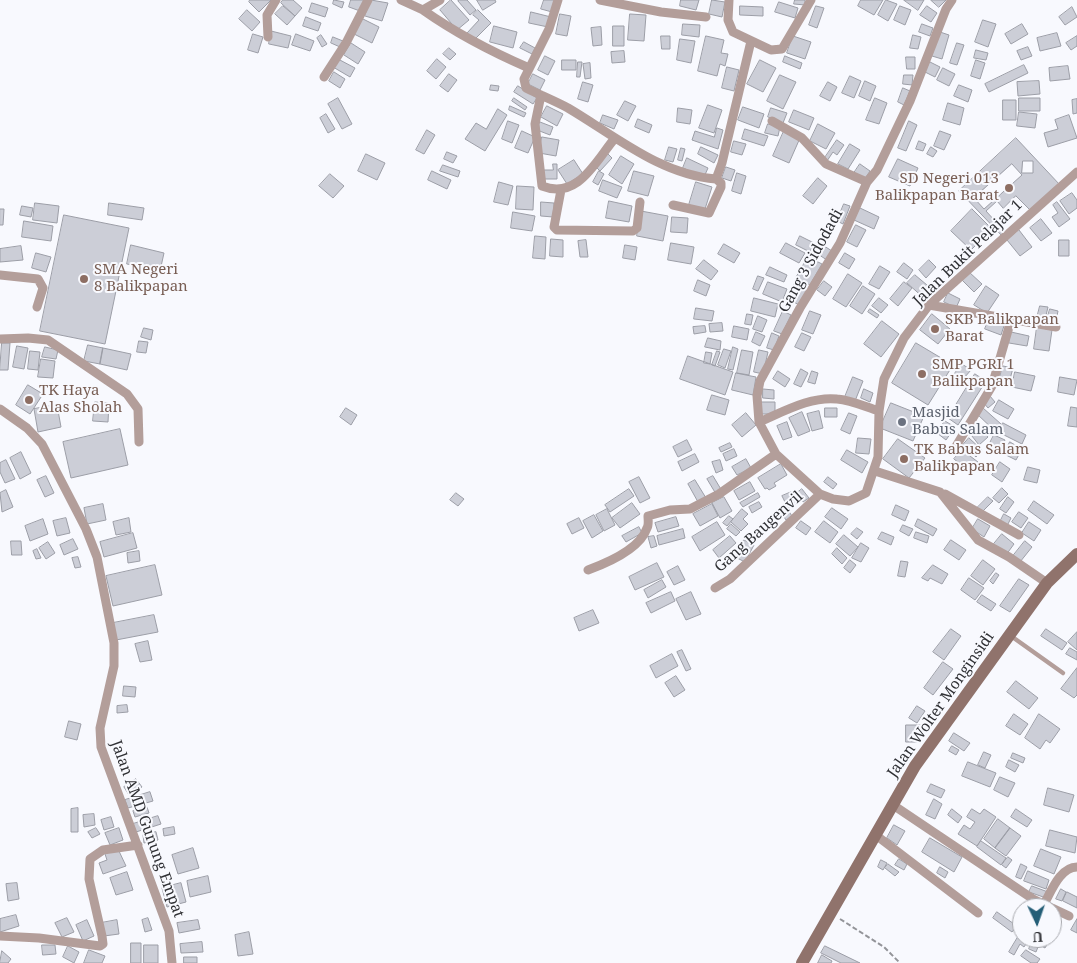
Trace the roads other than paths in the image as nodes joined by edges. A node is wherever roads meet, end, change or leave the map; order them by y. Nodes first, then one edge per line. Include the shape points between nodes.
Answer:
1 (276, 0) edge
2 (368, 0) edge
3 (400, 0) edge
4 (440, 0) edge
5 (558, 0) edge
6 (600, 0) edge
7 (729, 0) edge
8 (811, 0) edge
9 (952, 0) edge
10 (424, 10) junction
11 (706, 17) dead end
12 (268, 37) dead end
13 (751, 41) junction
14 (529, 68) junction
15 (324, 77) dead end
16 (541, 95) junction
17 (772, 121) dead end
18 (615, 138) junction
19 (1077, 172) edge
20 (716, 178) junction
21 (867, 182) junction
22 (561, 190) junction
23 (640, 202) dead end
24 (673, 206) dead end
25 (0, 275) edge
26 (929, 305) junction
27 (37, 307) dead end
28 (1011, 320) junction
29 (1056, 327) dead end
30 (0, 339) edge
31 (0, 409) edge
32 (879, 410) junction
33 (759, 422) junction
34 (139, 442) dead end
35 (956, 448) dead end
36 (776, 454) junction
37 (874, 471) junction
38 (940, 492) junction
39 (820, 494) junction
40 (849, 501) joint
41 (1019, 535) dead end
42 (1077, 554) edge
43 (588, 570) dead end
44 (1047, 583) junction
45 (715, 588) dead end
46 (1009, 635) junction
47 (1063, 673) dead end
48 (893, 805) junction
49 (877, 836) junction
50 (138, 845) junction
51 (1077, 868) edge
52 (1035, 898) edge
53 (1051, 898) edge
54 (978, 913) dead end
55 (1062, 913) edge
56 (1069, 916) dead end
57 (0, 936) edge
58 (172, 963) edge
59 (802, 963) edge

1 - 12 street via 267,15
2 - 15 street
3 - 10 street
4 - 10 street
5 - 14 street via 549,29
6 - 11 street
7 - 13 street via 729,26 733,32
8 - 13 street via 782,49 770,50
9 - 21 street, Gang 3 Sidodadi via 910,101
10 - 14 street via 489,51
13 - 20 street
14 - 16 street via 523,84
16 - 18 street
16 - 22 street via 536,124 540,184
17 - 21 street via 802,138 826,164
18 - 20 street via 664,164 700,178
18 - 22 street via 576,185
19 - 26 street, Jalan Bukit Pelajar 1
20 - 24 street via 721,187 709,213
21 - 33 street, Gang 3 Sidodadi via 840,243 760,381 756,396
22 - 23 street via 554,223 557,230 632,231 637,228
25 - 27 street via 38,279 42,288
26 - 28 street
26 - 32 street, Jalan Bukit Pelajar 1 via 904,338 884,379
28 - 29 street
28 - 35 street via 992,386
30 - 34 street via 48,340 127,394 138,409
31 - 50 street, Jalan AMD Gunung Empat via 27,428 42,444 97,557 114,643 114,666 100,740
32 - 33 street via 838,399 820,400
32 - 37 street, Jalan Bukit Pelajar 1 via 878,457
33 - 36 street, Gang 3 Sidodadi
36 - 39 street, Gang 3 Sidodadi
36 - 43 street via 719,494 690,509 648,516 647,528 628,550 612,562
37 - 38 street
37 - 40 street, Jalan Bukit Pelajar 1 via 866,493
38 - 41 street
38 - 44 street via 978,540
39 - 40 street, Gang 3 Sidodadi
39 - 45 street, Gang Baugenvil via 730,579
42 - 44 main road, Jalan Wolter Monginsidi
44 - 46 main road, Jalan Wolter Monginsidi
46 - 47 lane
46 - 48 main road, Jalan Wolter Monginsidi via 915,766
48 - 49 main road, Jalan Wolter Monginsidi
48 - 52 street
49 - 54 street
49 - 59 main road, Jalan Wolter Monginsidi
50 - 57 street via 103,850 90,859 89,879 102,936 103,944 100,946
50 - 58 street, Jalan AMD Gunung Empat via 169,932
51 - 53 street via 1066,871 1054,886
55 - 56 street

